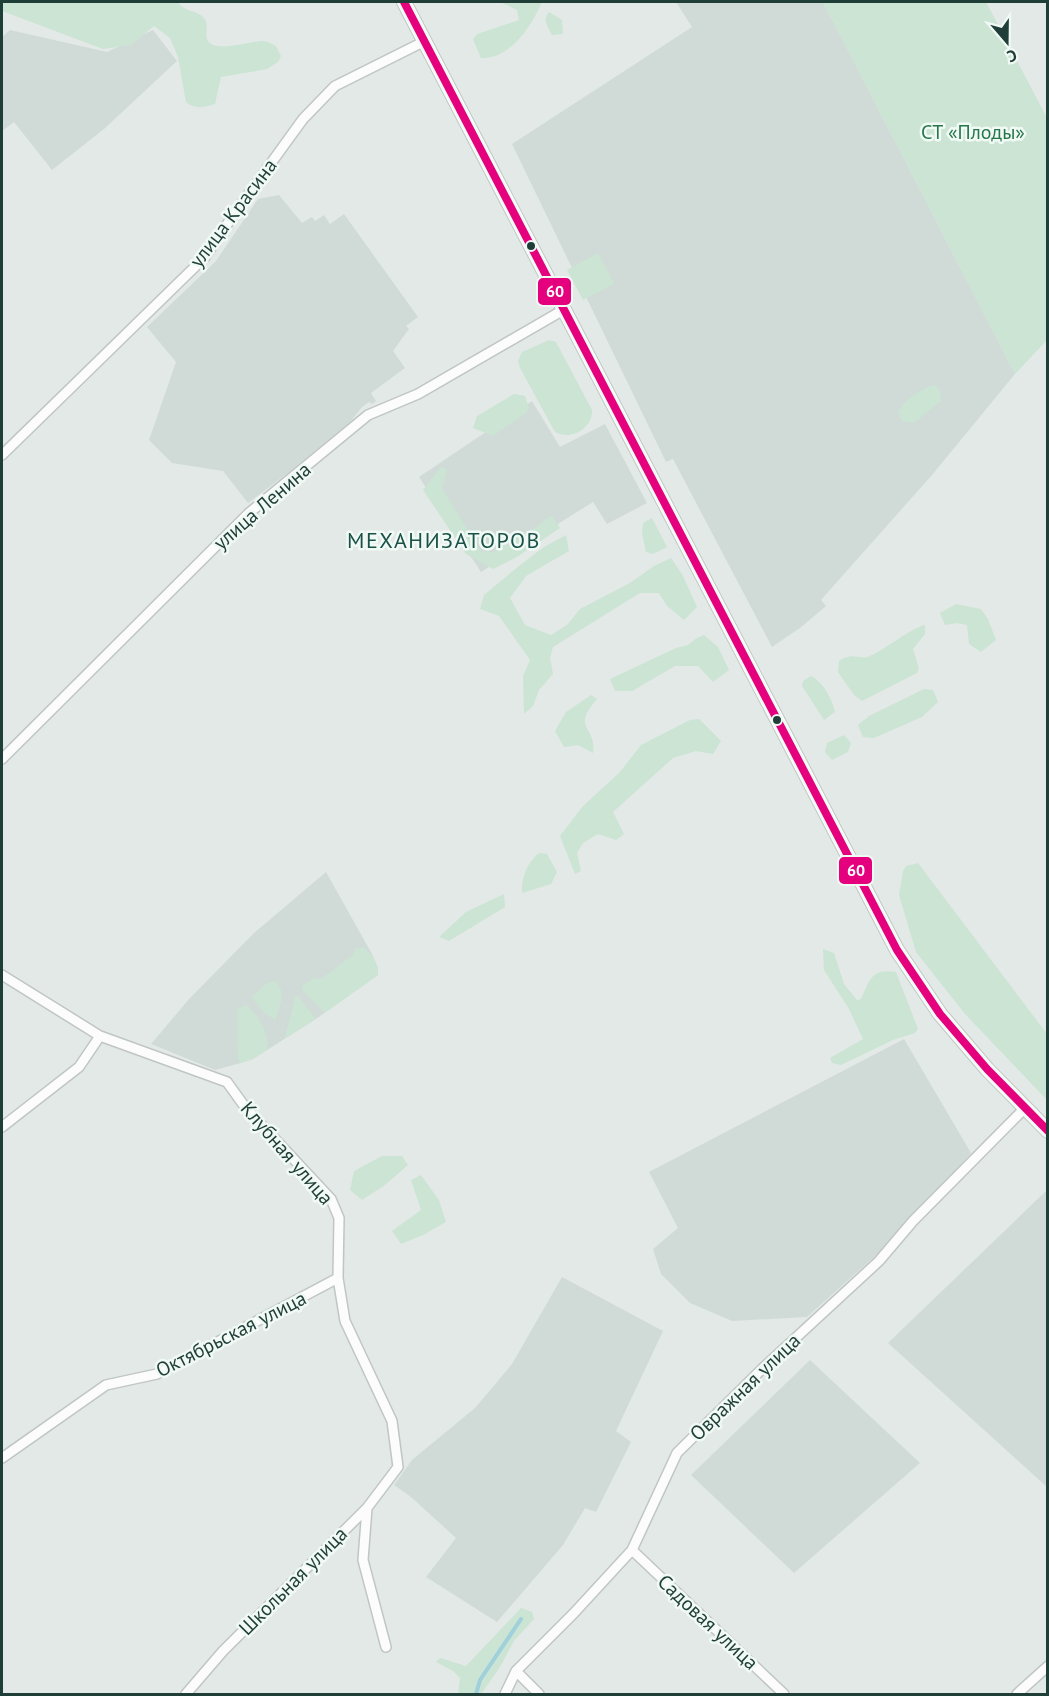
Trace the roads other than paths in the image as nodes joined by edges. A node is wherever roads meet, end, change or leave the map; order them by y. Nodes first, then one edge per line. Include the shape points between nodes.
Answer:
1 (404, 2) edge
2 (425, 41) junction
3 (565, 309) junction
4 (2, 455) edge
5 (2, 759) edge
6 (2, 975) edge
7 (99, 1036) junction
8 (1025, 1108) junction
9 (2, 1127) edge
10 (1047, 1131) edge
11 (338, 1278) junction
12 (2, 1458) edge
13 (398, 1467) joint
14 (367, 1508) junction
15 (632, 1550) junction
16 (386, 1647) dead end
17 (1047, 1666) edge
18 (516, 1671) junction
19 (190, 1693) edge
20 (505, 1695) edge
21 (538, 1695) edge
22 (784, 1695) edge
23 (1017, 1695) edge

1 - 2 main road
2 - 3 main road
2 - 4 street, улица Красина via 335,86 303,119 205,257
3 - 5 street, улица Ленина via 418,394 368,415 249,513
3 - 8 main road via 897,950 940,1014
6 - 7 street, Клубная улица
7 - 9 street via 79,1067
7 - 11 street, Клубная улица via 227,1082 245,1107 331,1199 339,1218
8 - 10 main road
8 - 15 street, Овражная улица via 913,1221 879,1261 677,1453
11 - 12 street, Октябрьская улица via 157,1374 106,1385
11 - 13 street, Клубная улица via 345,1321 392,1421
13 - 14 street, Школьная улица
14 - 16 street via 363,1560
14 - 19 street, Школьная улица via 223,1651
15 - 18 street, Овражная улица
15 - 22 street, Садовая улица
17 - 23 street
18 - 20 street, Овражная улица
18 - 21 street

